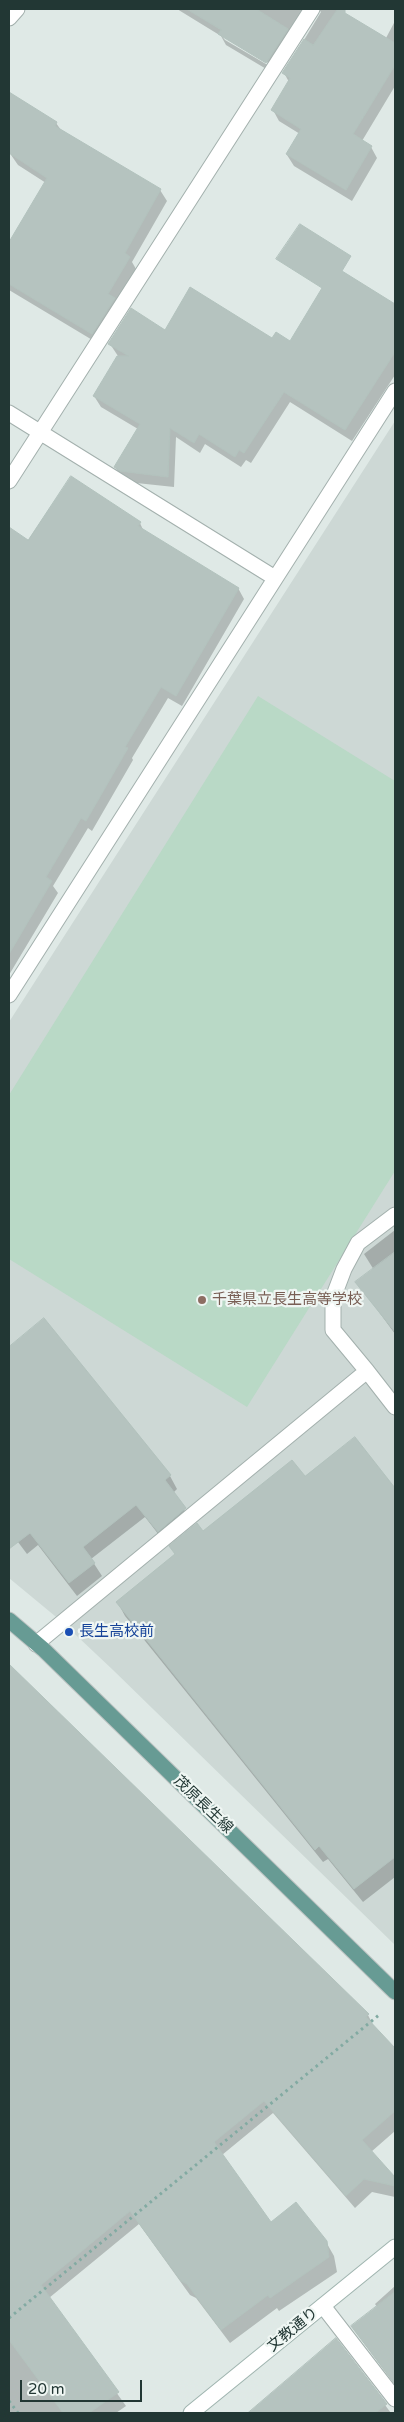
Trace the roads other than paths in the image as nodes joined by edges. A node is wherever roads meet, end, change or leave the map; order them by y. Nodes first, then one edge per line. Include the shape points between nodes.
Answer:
1 (17, 9) edge
2 (312, 9) edge
3 (9, 18) edge
4 (395, 391) edge
5 (9, 414) edge
6 (40, 433) junction
7 (9, 482) edge
8 (275, 578) junction
9 (9, 996) edge
10 (395, 1215) edge
11 (367, 1371) junction
12 (395, 1407) edge
13 (9, 1620) edge
14 (36, 1644) junction
15 (395, 1992) edge
16 (395, 2247) edge
17 (323, 2306) junction
18 (395, 2399) edge
19 (191, 2413) edge

1 - 3 street
2 - 6 street
4 - 8 street
5 - 6 street
6 - 7 street
6 - 8 street
8 - 9 street
10 - 11 street via 358,1243 334,1298 334,1330
11 - 12 street
11 - 14 street
13 - 14 main road, 茂原長生線
14 - 15 main road, 茂原長生線
16 - 17 street, 文教通り
17 - 18 street
17 - 19 street, 文教通り

